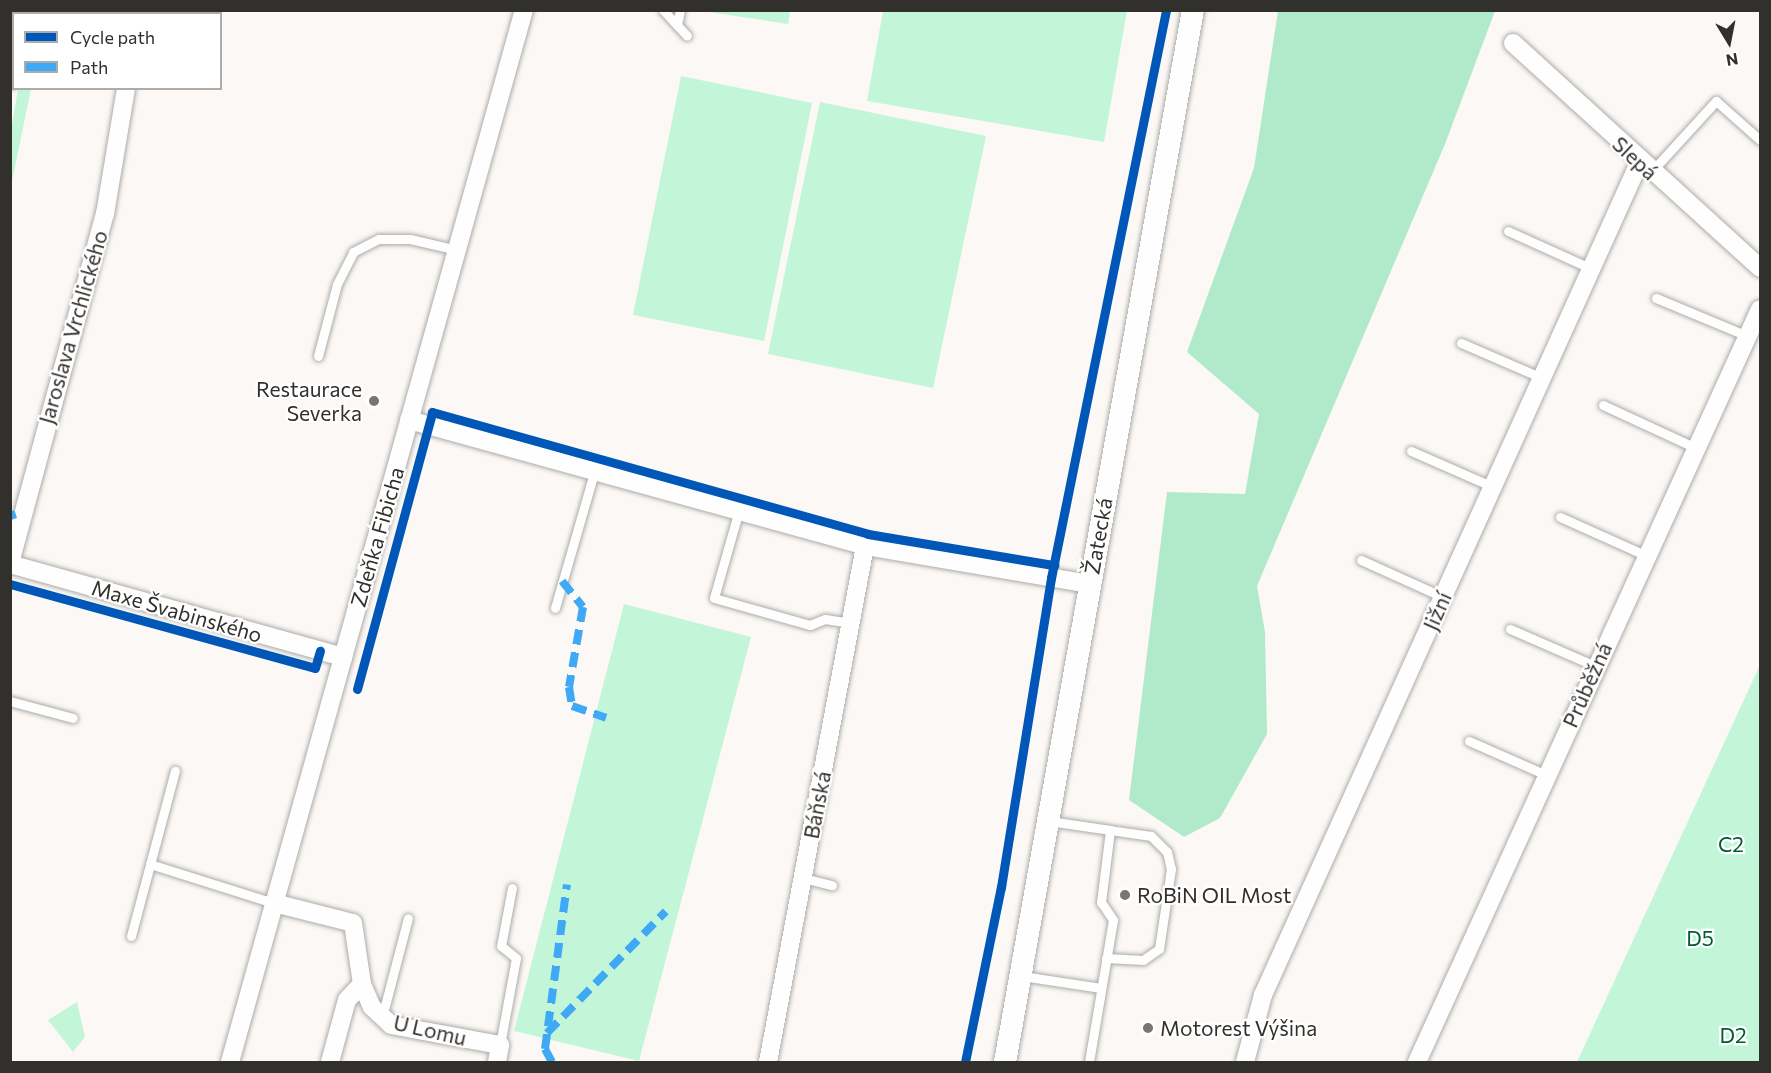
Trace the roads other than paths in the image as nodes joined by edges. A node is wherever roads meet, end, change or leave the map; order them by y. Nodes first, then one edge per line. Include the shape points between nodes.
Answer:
1 (524, 10) edge
2 (663, 10) edge
3 (680, 10) edge
4 (1193, 10) edge
5 (677, 26) junction
6 (687, 36) dead end
7 (1513, 43) dead end
8 (126, 90) edge
9 (1761, 140) edge
10 (1645, 168) junction
11 (1508, 231) dead end
12 (457, 250) junction
13 (1761, 268) edge
14 (1592, 269) junction
15 (1656, 298) dead end
16 (1761, 309) edge
17 (1745, 335) junction
18 (1461, 343) dead end
19 (318, 356) dead end
20 (1542, 378) junction
21 (1603, 405) dead end
22 (409, 420) junction
23 (1694, 447) junction
24 (1411, 451) dead end
25 (595, 469) junction
26 (1493, 487) junction
27 (739, 510) junction
28 (1560, 517) dead end
29 (865, 546) junction
30 (1645, 555) junction
31 (1361, 560) dead end
32 (10, 563) edge
33 (1089, 584) junction
34 (1443, 597) junction
35 (555, 608) dead end
36 (851, 623) junction
37 (1510, 629) dead end
38 (343, 657) junction
39 (1595, 666) junction
40 (10, 701) edge
41 (73, 718) dead end
42 (1469, 741) dead end
43 (175, 771) dead end
44 (1546, 775) junction
45 (1049, 821) junction
46 (1110, 830) junction
47 (150, 864) junction
48 (803, 878) junction
49 (832, 885) dead end
50 (512, 888) dead end
51 (274, 903) junction
52 (408, 918) dead end
53 (131, 936) dead end
54 (1106, 957) junction
55 (1022, 976) junction
56 (362, 984) junction
57 (1101, 988) junction
58 (382, 1017) junction
59 (498, 1054) edge
60 (230, 1062) edge
61 (330, 1062) edge
62 (768, 1062) edge
63 (1005, 1062) edge
64 (1089, 1062) edge
65 (1245, 1062) edge
66 (1417, 1062) edge

1 - 12 street, Zdeňka Fibicha
2 - 5 lane
3 - 5 lane
4 - 33 street, Žatecká
5 - 6 lane
7 - 10 street, Slepá
8 - 32 street, Jaroslava Vrchlického via 105,214
9 - 10 lane via 1716,101
10 - 13 street, Slepá
10 - 14 street, Jižní
11 - 14 lane
12 - 19 lane via 389,239 352,252 337,284
12 - 22 street, Zdeňka Fibicha
14 - 20 street, Jižní
15 - 17 lane
16 - 17 street, Průběžná
17 - 23 street, Průběžná
18 - 20 lane
20 - 26 street, Jižní
21 - 23 lane
22 - 25 street
22 - 38 street, Zdeňka Fibicha
23 - 30 street, Průběžná
24 - 26 lane
25 - 27 street
25 - 35 lane
26 - 34 street, Jižní
27 - 29 street
27 - 36 lane via 714,598 810,625 825,618
28 - 30 lane
29 - 33 street
29 - 36 street, Báňská
30 - 39 street, Průběžná
31 - 34 lane
32 - 38 street, Maxe Švabinského
33 - 45 street, Žatecká
34 - 65 street, Jižní via 1263,995
36 - 48 street, Báňská
37 - 39 lane
38 - 51 street, Zdeňka Fibicha
39 - 44 street, Průběžná
40 - 41 lane
42 - 44 lane
43 - 47 lane
44 - 66 street, Průběžná
45 - 46 lane
45 - 55 street, Žatecká
46 - 54 lane via 1101,902 1113,920
46 - 54 lane via 1151,836 1167,852 1171,869 1159,949 1143,960
47 - 51 lane
47 - 53 lane
48 - 49 lane
48 - 62 street, Báňská
50 - 59 lane via 501,946 516,958
51 - 56 street, U Lomu via 353,923
51 - 60 street, Zdeňka Fibicha
52 - 58 lane
54 - 57 lane
55 - 57 lane
55 - 63 street, Žatecká
56 - 58 street, U Lomu
56 - 61 street via 347,1000
57 - 64 lane
58 - 59 street, U Lomu via 391,1025

